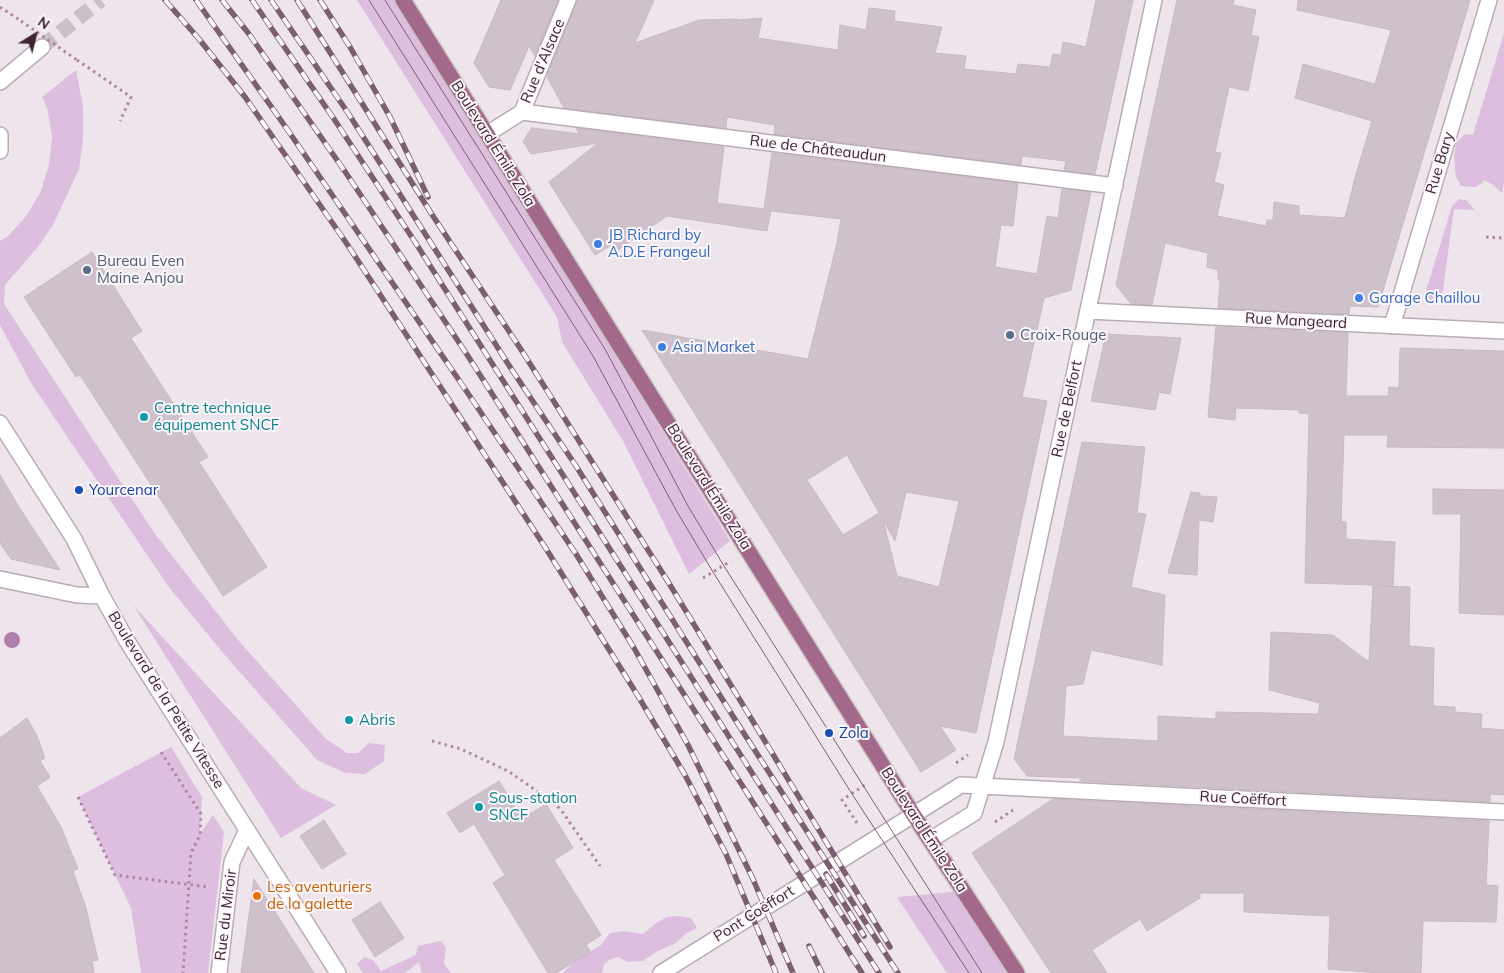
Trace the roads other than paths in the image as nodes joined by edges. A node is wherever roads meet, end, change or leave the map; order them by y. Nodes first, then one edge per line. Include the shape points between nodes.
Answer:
1 (403, 0) edge
2 (568, 0) edge
3 (1154, 0) edge
4 (1489, 0) edge
5 (42, 47) tunnel mouth
6 (0, 82) edge
7 (522, 112) junction
8 (487, 134) junction
9 (0, 135) edge
10 (0, 152) edge
11 (1115, 186) junction
12 (1088, 311) junction
13 (1392, 326) junction
14 (1504, 332) edge
15 (0, 423) edge
16 (0, 579) edge
17 (102, 596) junction
18 (982, 786) junction
19 (1504, 812) edge
20 (914, 814) junction
21 (247, 830) junction
22 (930, 840) junction
23 (219, 973) edge
24 (338, 973) edge
25 (661, 973) edge
26 (1017, 973) edge

1 - 8 main road, Boulevard Émile Zola
2 - 7 street, Rue d'Alsace
3 - 11 street, Rue de Belfort
4 - 13 street, Rue Bary
5 - 6 street
7 - 8 street, Rue d'Alsace
7 - 11 street, Rue de Châteaudun
8 - 20 main road, Boulevard Émile Zola
9 - 10 street
11 - 12 street, Rue de Belfort
12 - 13 street, Rue Mangeard
12 - 18 street, Rue de Belfort via 996,742
13 - 14 street, Rue Mangeard
15 - 17 street, Boulevard de la Petite Vitesse via 74,539
16 - 17 street via 77,595
17 - 21 street, Boulevard de la Petite Vitesse
18 - 19 street, Rue Coëffort
18 - 20 street, Rue Coëffort via 961,785
18 - 22 street, Rue de Belfort via 974,813
20 - 22 main road, Boulevard Émile Zola
20 - 25 street, Pont Coëffort
21 - 23 street, Rue du Miroir via 232,862
21 - 24 street, Boulevard de la Petite Vitesse
22 - 26 main road, Boulevard Émile Zola

